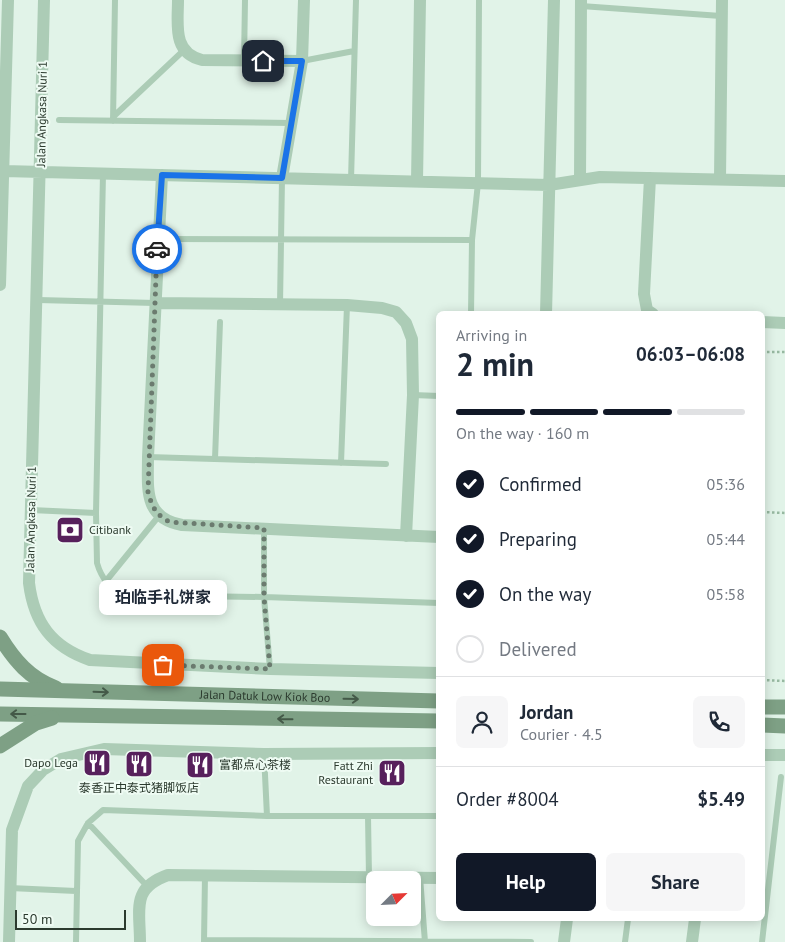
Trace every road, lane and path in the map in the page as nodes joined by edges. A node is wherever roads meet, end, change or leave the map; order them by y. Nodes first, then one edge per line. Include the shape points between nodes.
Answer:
1 (8, 0) edge
2 (44, 0) edge
3 (115, 0) edge
4 (178, 0) edge
5 (245, 0) edge
6 (304, 0) edge
7 (356, 0) edge
8 (420, 0) edge
9 (479, 0) edge
10 (554, 0) edge
11 (722, 0) edge
12 (581, 3) edge
13 (721, 16) junction
14 (183, 50) junction
15 (354, 51) junction
16 (244, 61) junction
17 (302, 61) junction
18 (113, 119) junction
19 (59, 120) dead end
20 (291, 123) junction
21 (2, 139) edge
22 (4, 172) junction
23 (40, 172) junction
24 (103, 174) junction
25 (162, 175) junction
26 (282, 178) junction
27 (650, 178) junction
28 (350, 180) junction
29 (580, 180) junction
30 (720, 180) junction
31 (417, 181) junction
32 (785, 181) edge
33 (478, 183) junction
34 (549, 184) junction
35 (157, 239) junction
36 (281, 239) junction
37 (472, 240) junction
38 (0, 286) edge
39 (38, 300) junction
40 (102, 302) junction
41 (155, 303) junction
42 (280, 305) junction
43 (347, 306) junction
44 (471, 311) edge
45 (546, 311) edge
46 (648, 311) edge
47 (220, 322) dead end
48 (765, 322) edge
49 (785, 323) edge
50 (765, 352) edge
51 (785, 352) edge
52 (413, 395) junction
53 (436, 396) edge
54 (148, 457) junction
55 (214, 459) junction
56 (341, 463) junction
57 (386, 464) dead end
58 (31, 510) junction
59 (765, 512) edge
60 (96, 513) junction
61 (785, 513) edge
62 (158, 517) junction
63 (264, 528) junction
64 (406, 536) junction
65 (436, 537) edge
66 (106, 581) junction
67 (264, 597) junction
68 (436, 604) edge
69 (0, 637) edge
70 (270, 669) junction
71 (436, 672) edge
72 (765, 680) edge
73 (785, 681) edge
74 (0, 689) edge
75 (64, 691) junction
76 (436, 701) edge
77 (765, 707) edge
78 (785, 707) edge
79 (0, 714) edge
80 (62, 714) junction
81 (436, 721) edge
82 (765, 725) edge
83 (785, 726) edge
84 (0, 746) edge
85 (436, 753) edge
86 (264, 754) junction
87 (765, 755) edge
88 (785, 756) edge
89 (781, 777) dead end
90 (267, 816) junction
91 (368, 816) junction
92 (436, 816) edge
93 (88, 824) junction
94 (369, 871) edge
95 (205, 875) junction
96 (366, 877) edge
97 (421, 877) edge
98 (436, 878) edge
99 (146, 885) junction
100 (10, 888) junction
101 (421, 890) edge
102 (76, 891) junction
103 (765, 916) edge
104 (568, 921) edge
105 (628, 921) edge
106 (695, 921) edge
107 (764, 921) edge
108 (204, 941) edge
109 (425, 941) edge
110 (9, 942) edge
111 (76, 942) edge
112 (140, 942) edge
113 (531, 942) edge
114 (564, 942) edge
115 (625, 942) edge
116 (692, 942) edge
117 (762, 942) edge

1 - 21 street
2 - 23 street, Jalan Angkasa Nuri 1
3 - 18 lane
4 - 14 street via 178,28
5 - 16 lane
6 - 17 street
7 - 15 lane
8 - 31 street
9 - 33 lane
10 - 34 street
11 - 13 street
12 - 13 lane
12 - 29 street
13 - 30 street
14 - 16 street via 192,58 202,60
14 - 18 lane
15 - 17 lane
15 - 28 lane
16 - 17 street
17 - 20 street
18 - 19 lane
18 - 20 lane
20 - 26 street
21 - 22 street
22 - 23 street
22 - 38 street
23 - 24 street
23 - 39 street, Jalan Angkasa Nuri 1
24 - 25 street
24 - 40 lane
25 - 26 street
25 - 35 street
26 - 28 street
26 - 36 lane
27 - 29 street
27 - 30 street
27 - 46 street via 644,294
28 - 31 street
29 - 34 street
30 - 32 street
31 - 33 street
33 - 34 street
33 - 37 lane
34 - 45 street
35 - 36 lane
35 - 41 street
36 - 37 lane
36 - 42 lane
37 - 44 lane
39 - 40 lane
39 - 58 street, Jalan Angkasa Nuri 1
40 - 41 lane
40 - 60 lane
41 - 42 street
41 - 54 street
42 - 43 street
43 - 52 street via 396,312 406,323 412,339
43 - 56 lane
47 - 55 lane
48 - 49 street
50 - 51 path
52 - 53 lane
52 - 64 street
54 - 55 lane
54 - 62 street via 148,492
55 - 56 lane
56 - 57 lane
58 - 60 lane
58 - 70 street, Jalan Angkasa Nuri 1 via 29,583 32,604 40,622 71,654 110,663
59 - 61 path
60 - 66 lane via 97,563
62 - 63 street via 182,524
62 - 66 lane
63 - 64 street
63 - 67 lane
64 - 65 street
66 - 67 lane via 113,591 125,595
67 - 68 lane
67 - 70 lane
69 - 75 main road via 13,659 40,682
70 - 71 street, Jalan Angkasa Nuri 1
72 - 73 path
74 - 75 main road, Jalan Datuk Low Kiok Boo
75 -> 76 main road, Jalan Datuk Low Kiok Boo
77 - 78 main road
80 -> 79 main road, Jalan Datuk Low Kiok Boo
81 -> 80 main road, Jalan Datuk Low Kiok Boo
80 - 84 main road via 36,723
82 - 83 main road
85 - 86 street
86 - 90 lane
86 - 100 street via 104,749 61,759 43,770 28,786 12,830
87 - 88 street
89 - 103 lane
90 - 91 lane
90 - 93 lane via 108,809
91 - 92 lane
91 - 94 lane
93 - 99 lane
93 - 102 lane via 78,840
95 - 96 street
95 - 99 street via 168,875
95 - 108 lane
97 - 98 street
99 - 112 street via 141,893
100 - 102 lane
100 - 110 street
101 - 109 lane
102 - 111 lane
104 - 114 street
105 - 115 lane
106 - 116 street
107 - 117 lane
108 - 109 lane
109 - 113 lane

